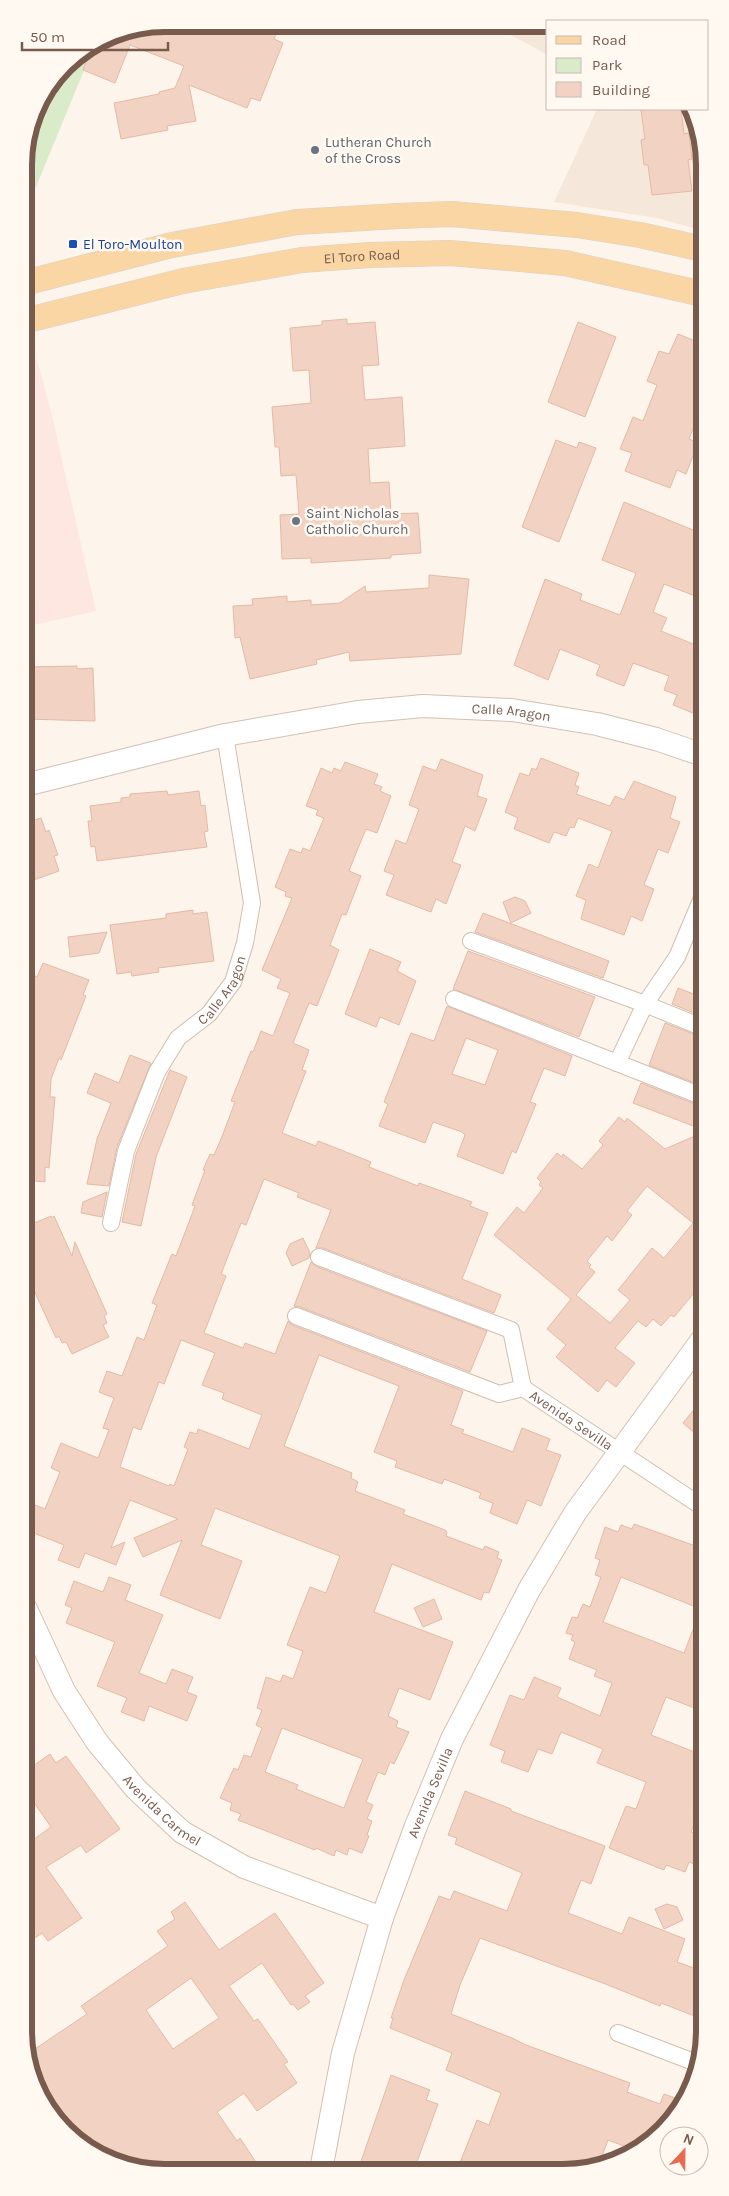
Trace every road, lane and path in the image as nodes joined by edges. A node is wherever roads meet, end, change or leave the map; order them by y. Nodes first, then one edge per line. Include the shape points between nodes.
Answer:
1 (696, 247) edge
2 (33, 280) edge
3 (696, 292) edge
4 (33, 319) edge
5 (225, 736) junction
6 (696, 753) edge
7 (33, 783) edge
8 (696, 912) edge
9 (471, 941) dead end
10 (454, 999) dead end
11 (645, 1004) junction
12 (696, 1025) edge
13 (617, 1063) junction
14 (696, 1094) edge
15 (111, 1223) dead end
16 (319, 1257) dead end
17 (296, 1316) dead end
18 (696, 1347) edge
19 (524, 1388) junction
20 (620, 1450) junction
21 (696, 1502) edge
22 (32, 1622) edge
23 (382, 1918) junction
24 (618, 2033) dead end
25 (693, 2062) edge
26 (321, 2164) edge

1 - 2 main road via 577,225 451,214 398,216 297,222 172,246
3 - 4 main road, El Toro Road via 565,264 450,253 370,255 302,260 183,281
5 - 6 street, Calle Aragon via 358,712 414,707 512,710 597,724
5 - 7 street, Calle Aragon
5 - 15 street, Calle Aragon via 252,903 245,943 233,982 209,1014 178,1038 156,1072 126,1151
8 - 11 street via 677,956
9 - 11 street
10 - 13 street
11 - 12 street
11 - 13 street
13 - 14 street
16 - 19 street via 511,1330
17 - 19 street via 499,1394
18 - 20 street, Avenida Sevilla
19 - 20 street, Avenida Sevilla
20 - 21 street, Avenida Sevilla
20 - 23 street, Avenida Sevilla via 575,1513 479,1684 452,1739
22 - 23 street, Avenida Carmel via 64,1691 97,1742 136,1789 182,1832 244,1867
23 - 26 street, Avenida Sevilla via 343,2053
24 - 25 street

